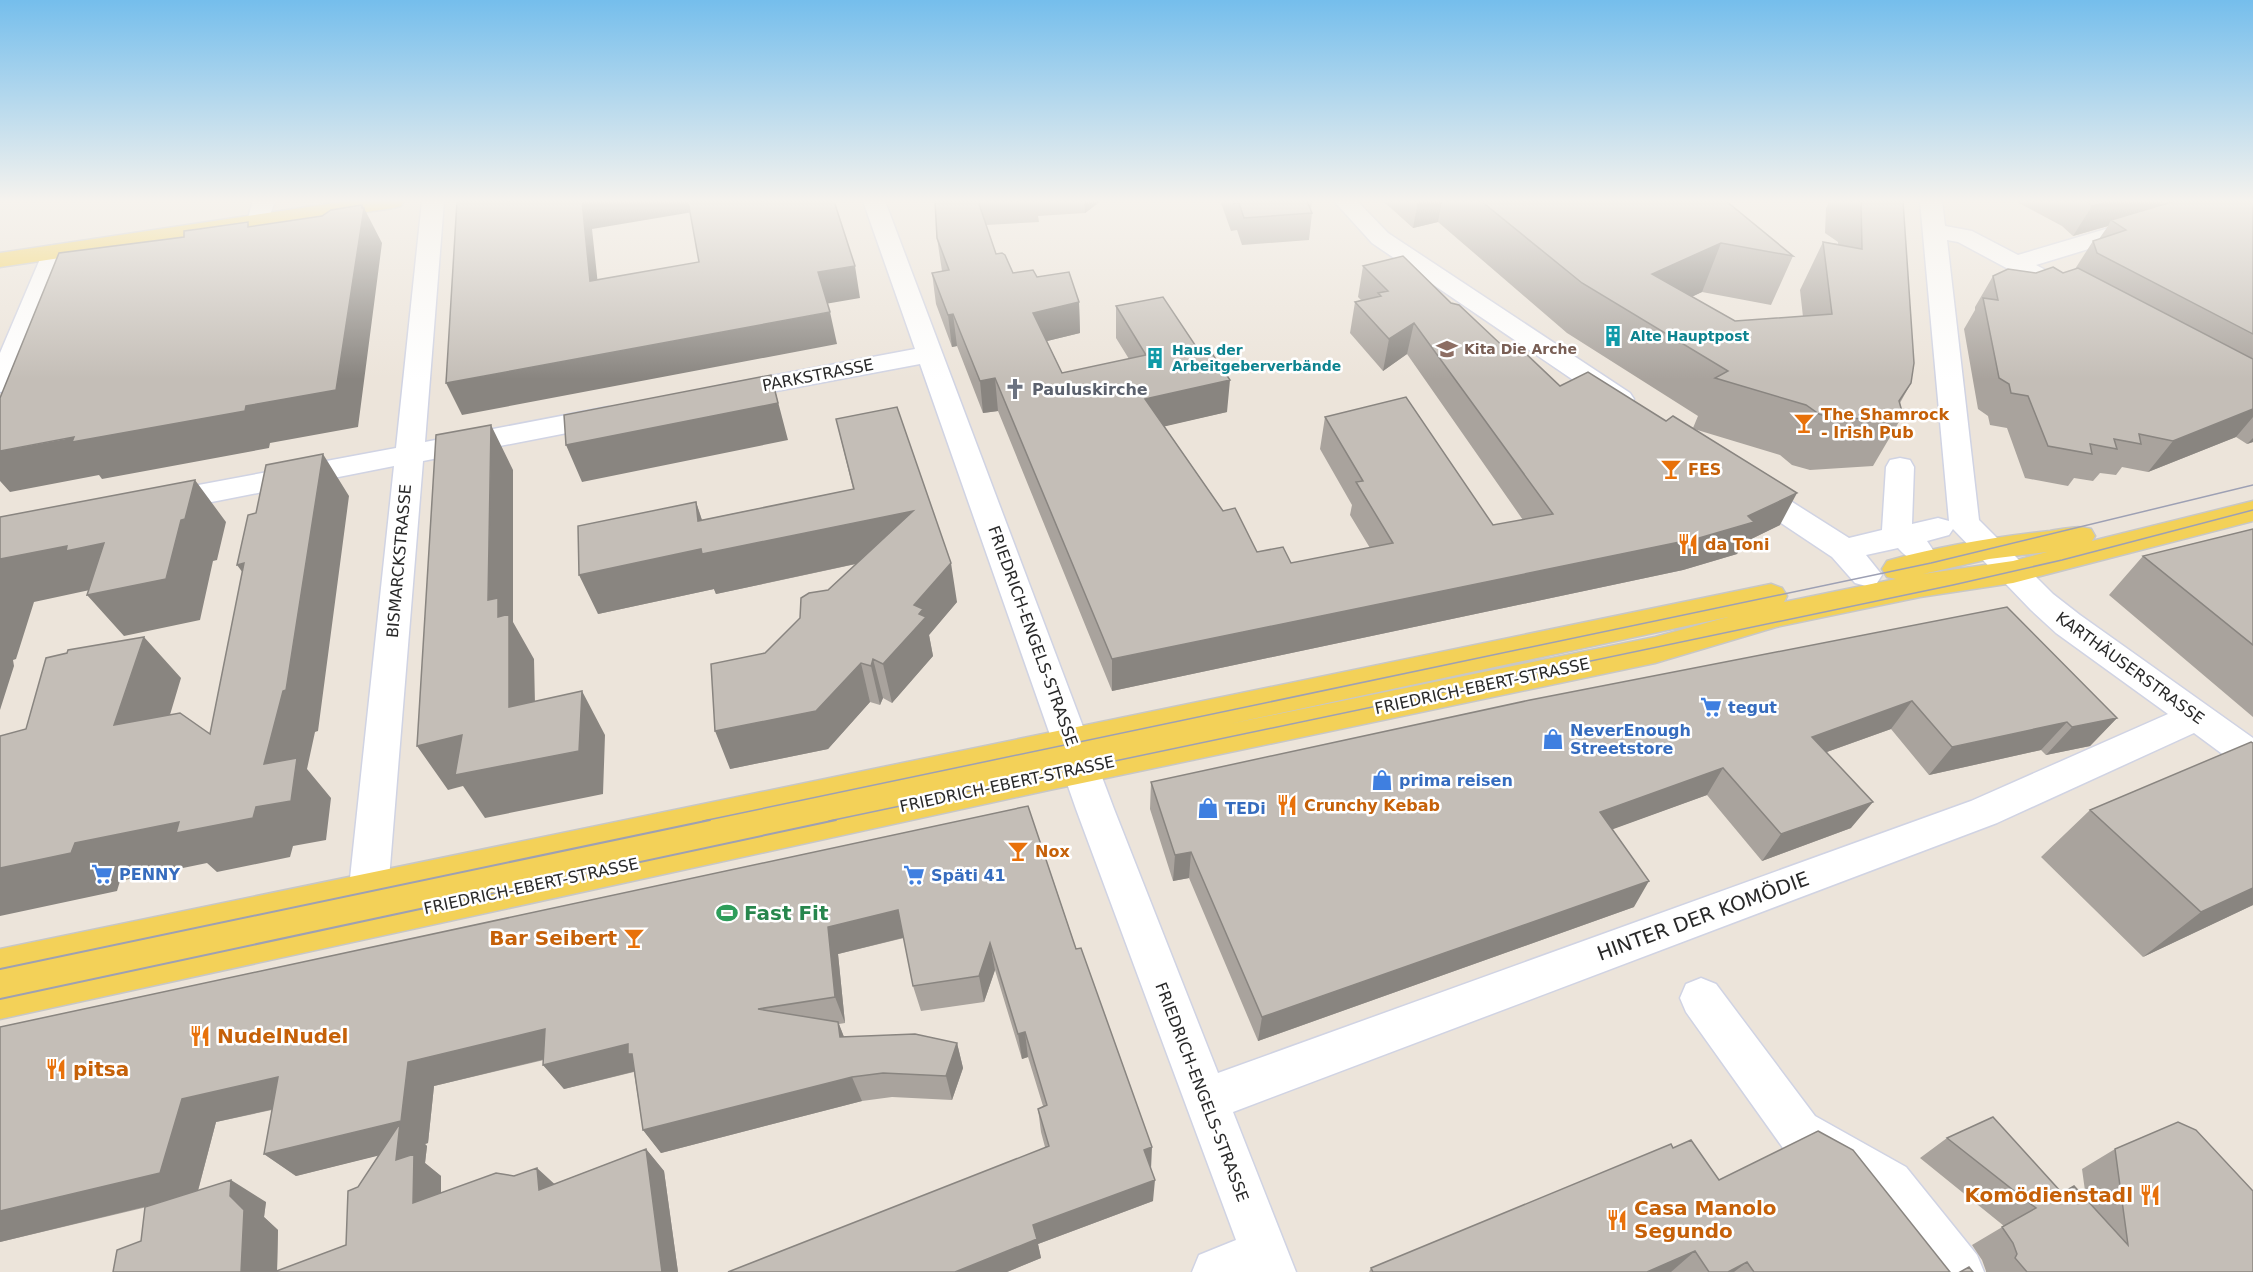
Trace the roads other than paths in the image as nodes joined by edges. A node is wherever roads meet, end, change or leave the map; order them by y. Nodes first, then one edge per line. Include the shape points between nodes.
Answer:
1 (52, 260) edge
2 (427, 260) edge
3 (896, 260) edge
4 (1412, 260) edge
5 (1937, 260) edge
6 (2011, 260) edge
7 (2025, 260) edge
8 (2016, 263) junction
9 (2098, 308) edge
10 (930, 354) junction
11 (0, 384) edge
12 (709, 396) edge
13 (630, 411) edge
14 (1643, 415) edge
15 (409, 454) junction
16 (1900, 467) dead end
17 (1740, 474) edge
18 (2253, 489) edge
19 (130, 508) edge
20 (2253, 511) edge
21 (1938, 528) dead end
22 (2064, 540) junction
23 (1911, 543) junction
24 (1989, 549) junction
25 (1863, 555) junction
26 (2013, 572) junction
27 (1920, 586) junction
28 (2195, 716) junction
29 (1077, 756) junction
30 (2253, 757) edge
31 (367, 905) junction
32 (0, 968) edge
33 (1701, 998) dead end
34 (0, 999) edge
35 (1205, 1100) junction
36 (1268, 1262) edge
37 (1216, 1272) edge
38 (1960, 1272) edge

1 - 11 street
2 - 15 street, BISMARCKSTRASSE
3 - 10 street, FRIEDRICH-ENGELS-STRASSE
4 - 14 street
5 - 24 street via 1964,523
6 - 8 street
7 - 8 street
8 - 9 street
10 - 12 street, PARKSTRASSE
10 - 29 street, FRIEDRICH-ENGELS-STRASSE
13 - 15 street
15 - 19 street
15 - 31 street, BISMARCKSTRASSE
16 - 23 street via 1897,529
17 - 25 street via 1843,549
18 - 22 main road, FRIEDRICH-EBERT-STRASSE
20 - 26 main road, FRIEDRICH-EBERT-STRASSE
21 - 23 street
22 - 24 main road, FRIEDRICH-EBERT-STRASSE
22 - 26 main road
23 - 25 street
24 - 25 main road, FRIEDRICH-EBERT-STRASSE
24 - 26 street
24 - 27 main road
25 - 29 main road, FRIEDRICH-EBERT-STRASSE
26 - 27 main road, FRIEDRICH-EBERT-STRASSE
26 - 28 street, KARTHÄUSERSTRASSE via 2068,624
27 - 29 main road, FRIEDRICH-EBERT-STRASSE via 1776,615 1655,650
28 - 30 street, KARTHÄUSERSTRASSE
28 - 35 street, HINTER DER KOMÖDIE via 1984,812
29 - 31 main road, FRIEDRICH-EBERT-STRASSE
29 - 35 street, FRIEDRICH-ENGELS-STRASSE
31 - 32 main road, FRIEDRICH-EBERT-STRASSE
31 - 34 main road, FRIEDRICH-EBERT-STRASSE
33 - 38 street via 1798,1132 1890,1184
35 - 36 street, FRIEDRICH-ENGELS-STRASSE
36 - 37 street

